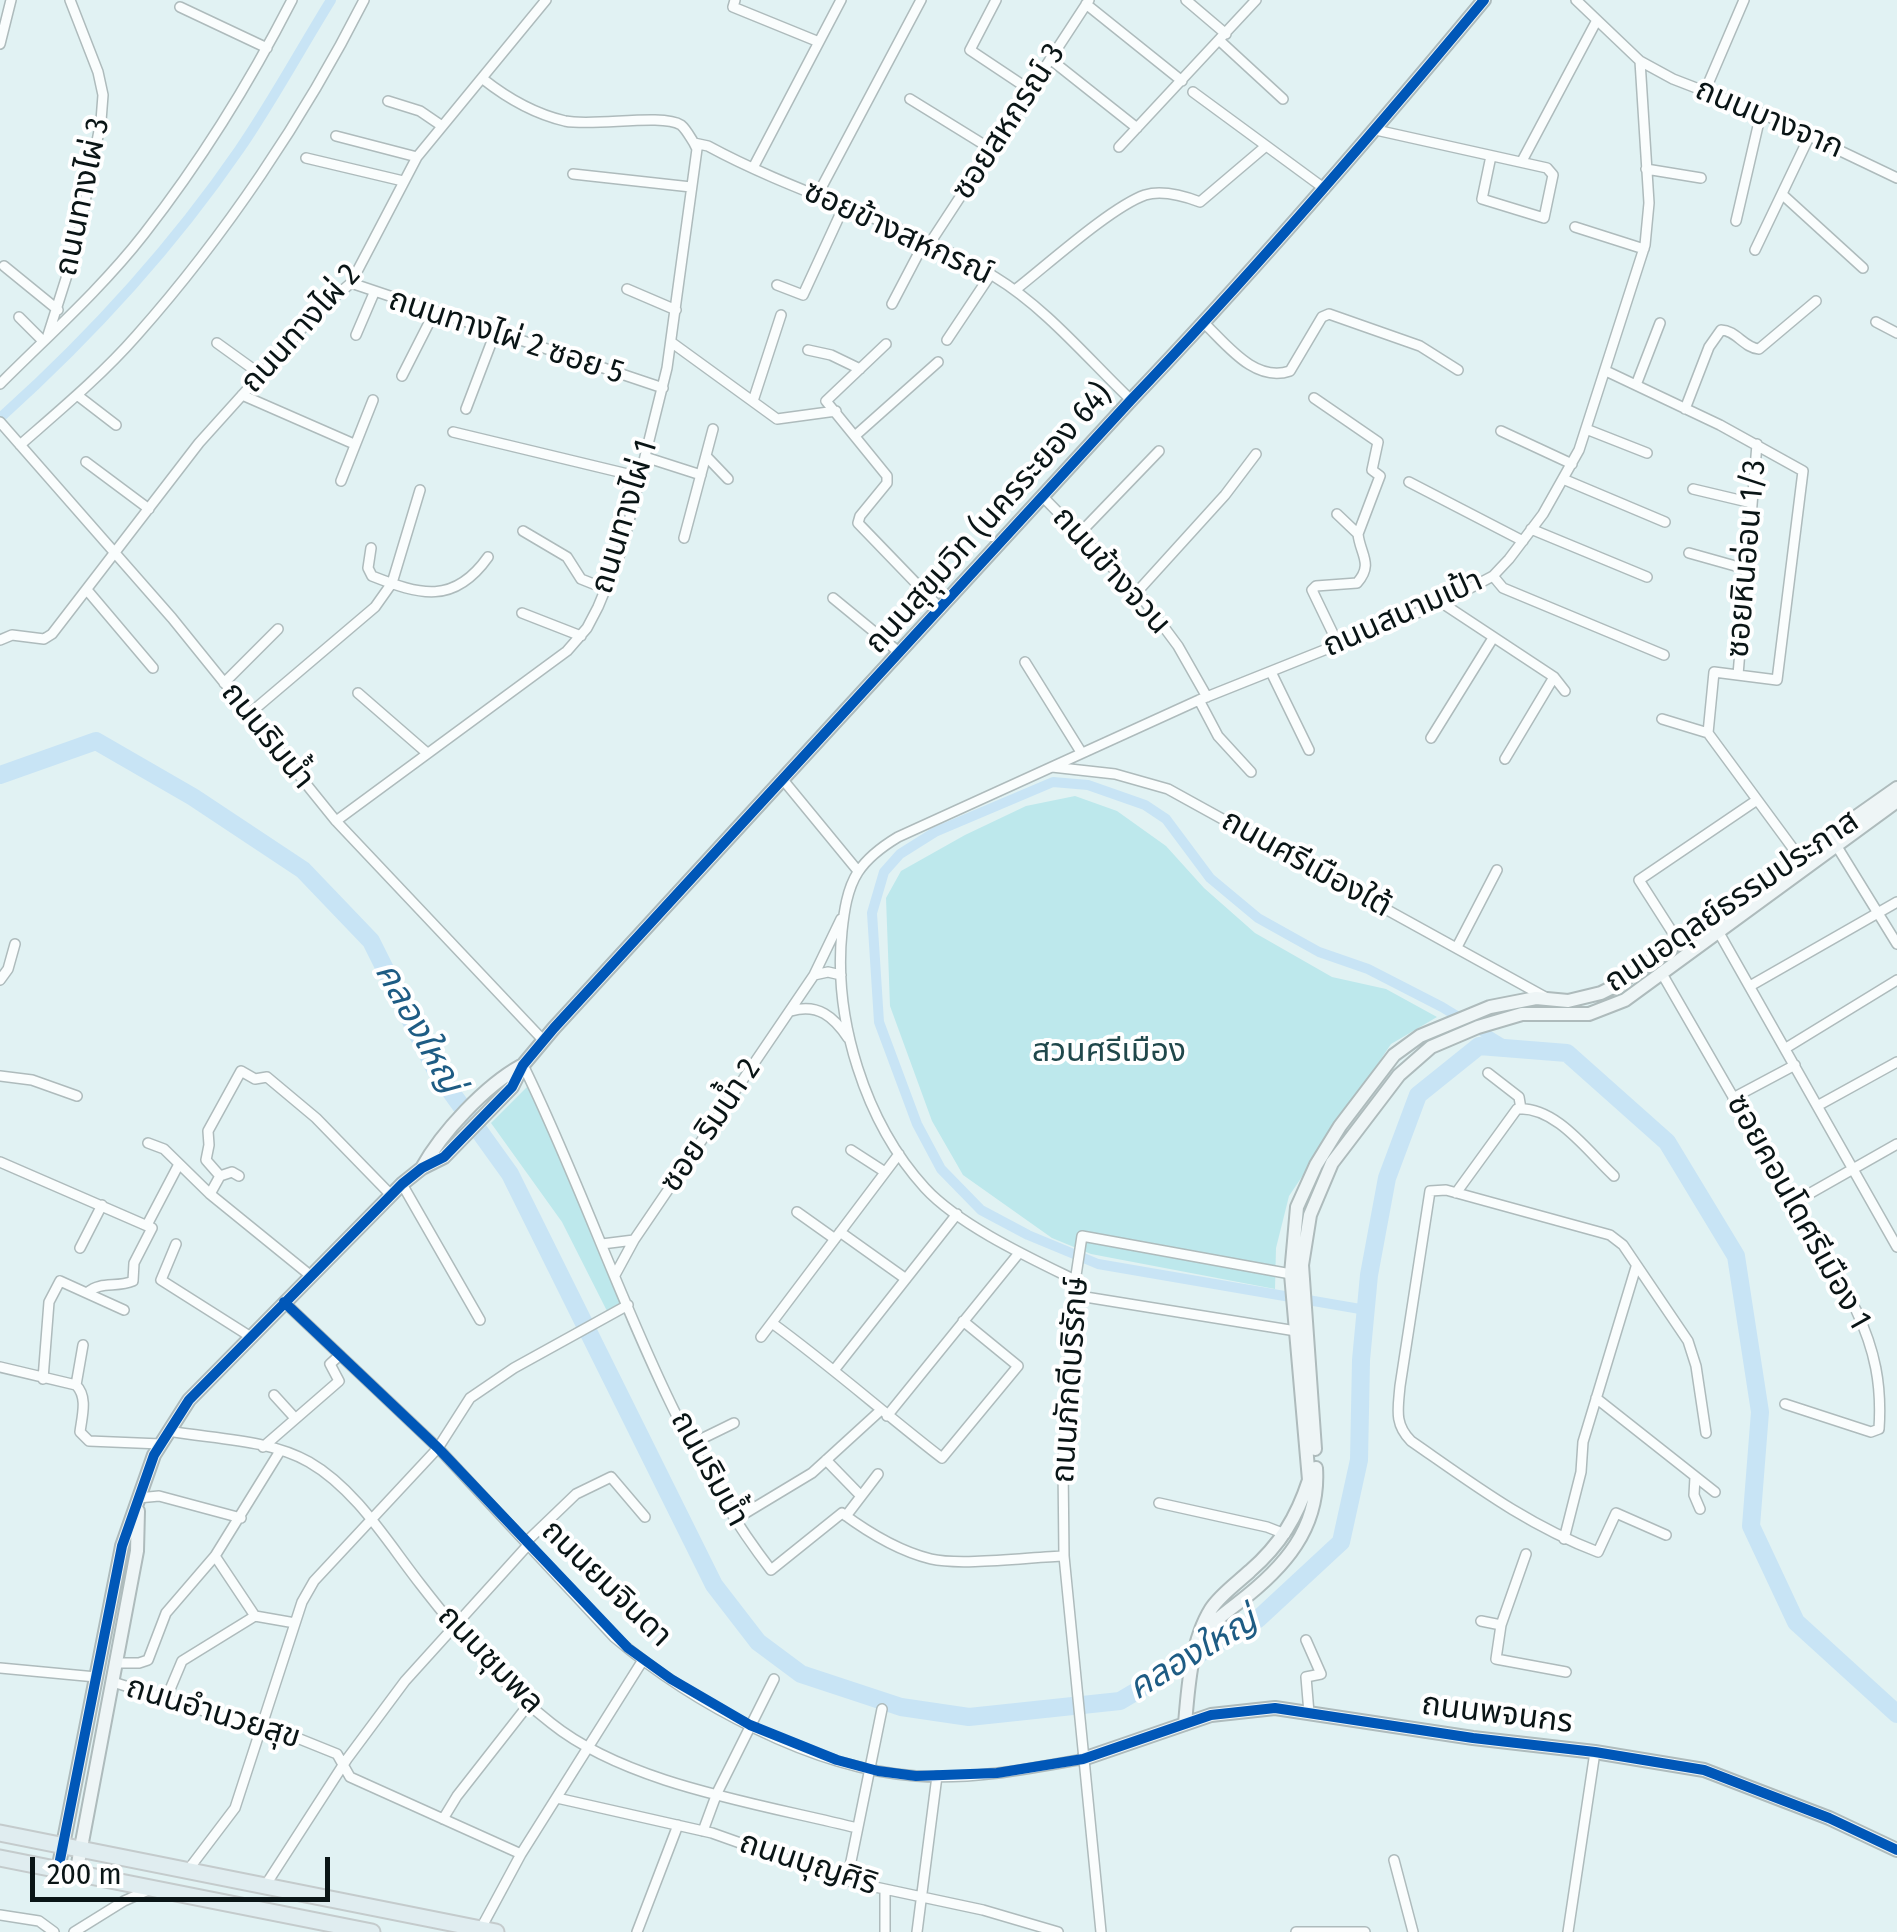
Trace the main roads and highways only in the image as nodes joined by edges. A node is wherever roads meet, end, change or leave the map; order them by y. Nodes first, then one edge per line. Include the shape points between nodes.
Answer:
1 (0, 1833) edge
2 (0, 1858) edge
3 (305, 1894) junction
4 (297, 1925) edge
5 (485, 1931) edge
6 (372, 1932) edge

1 - 3 main road
2 - 4 main road
3 - 4 main road
3 - 5 main road
4 - 6 main road

